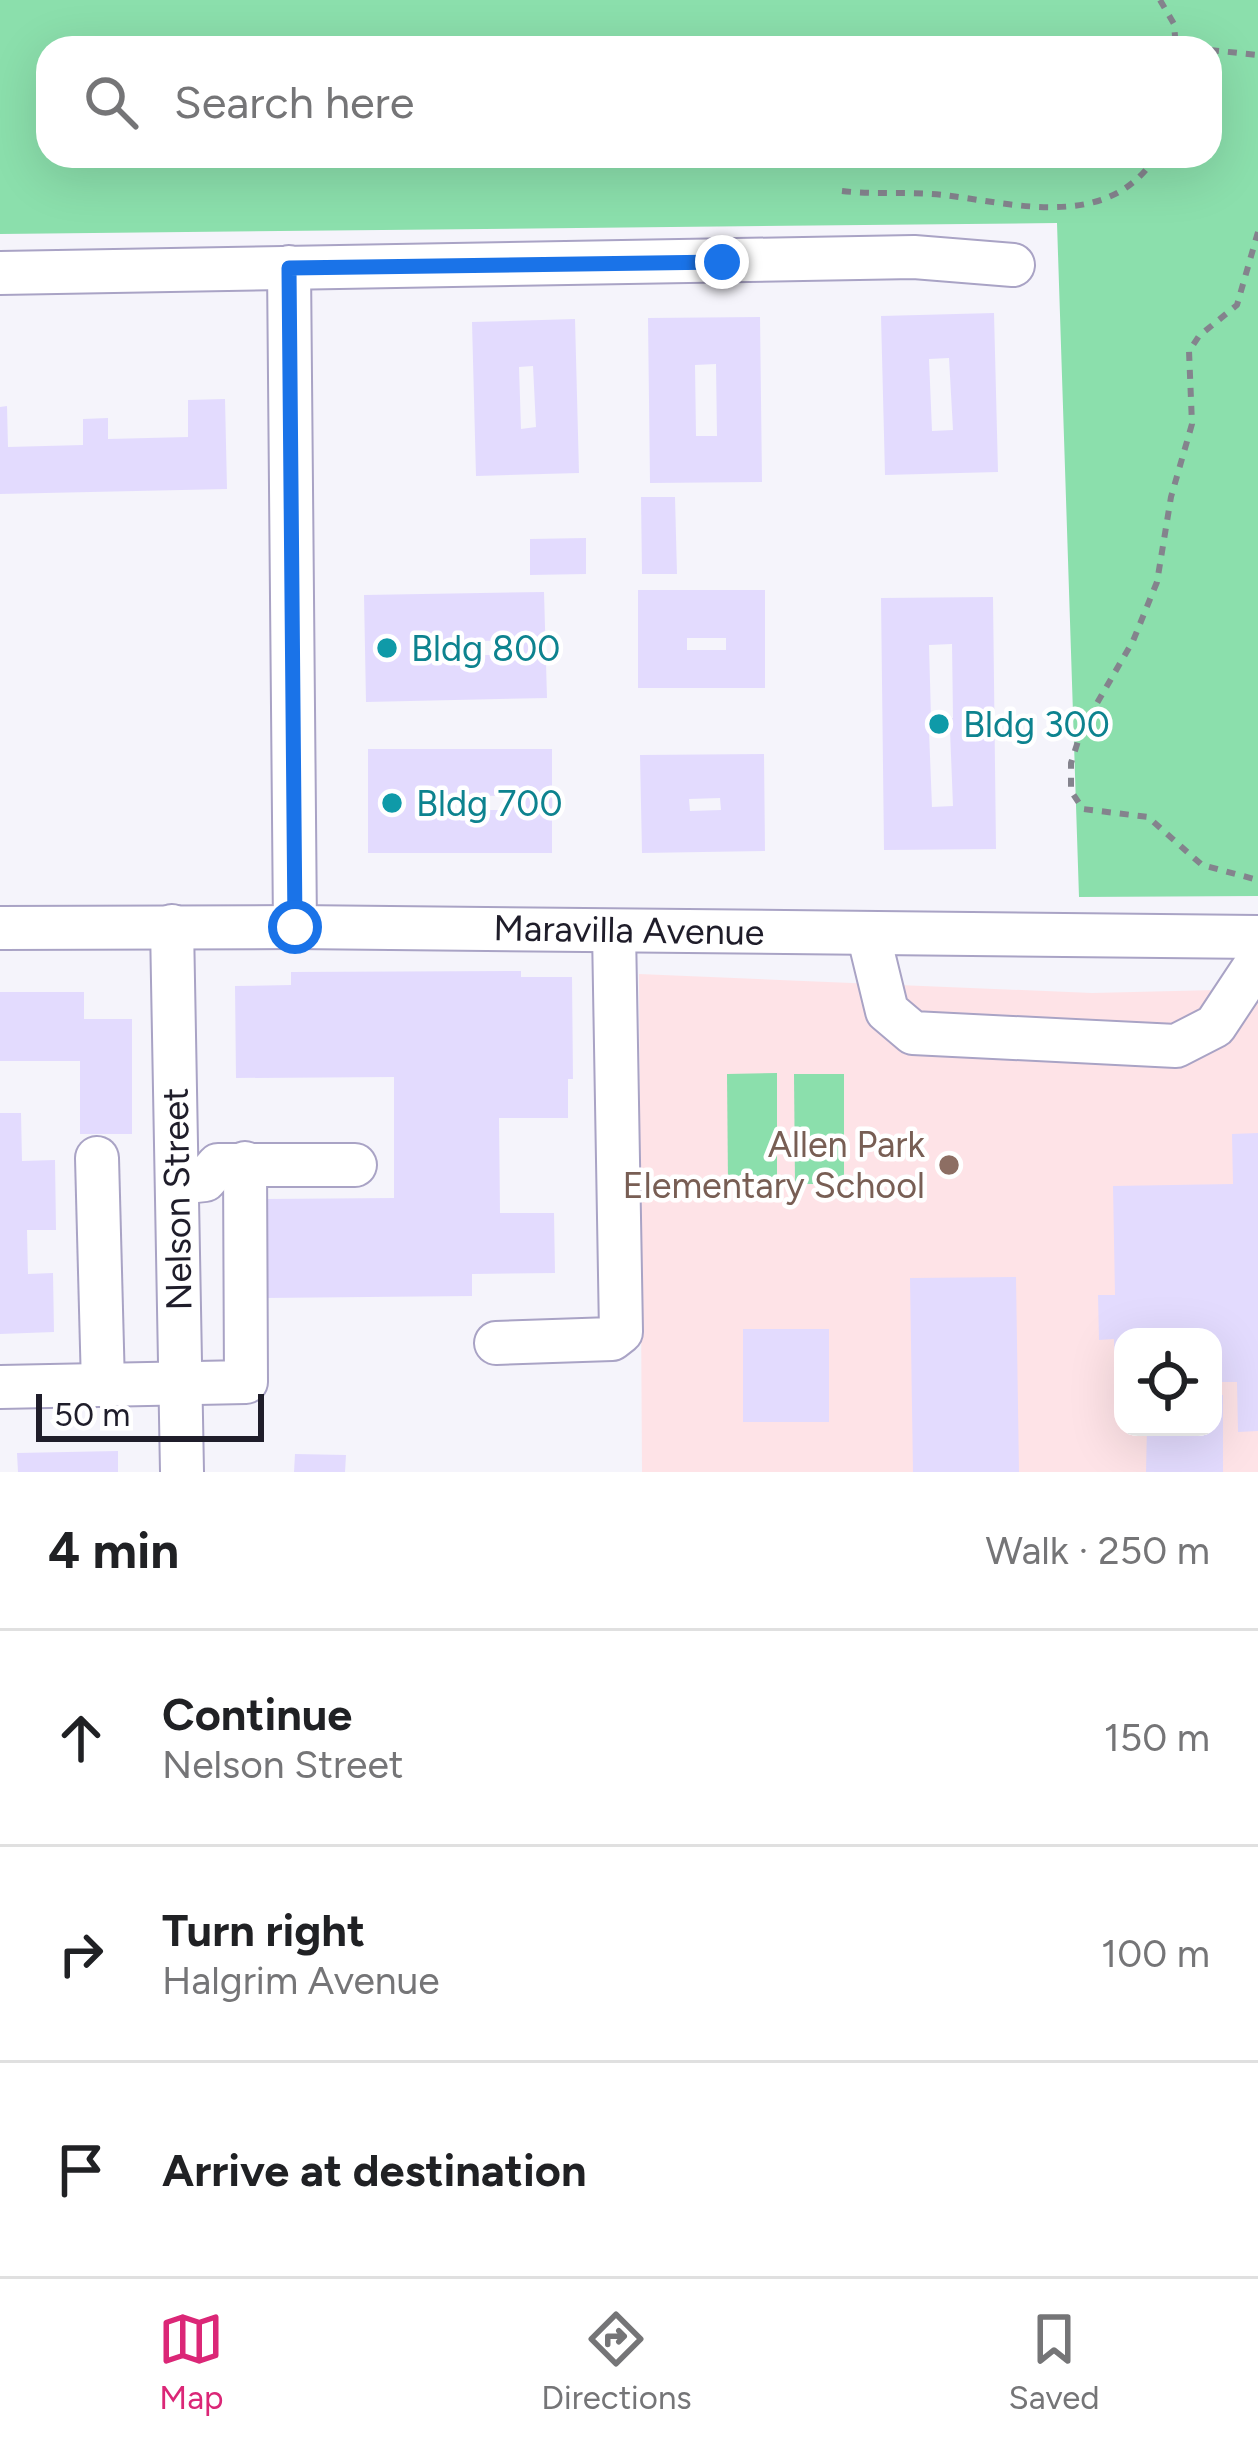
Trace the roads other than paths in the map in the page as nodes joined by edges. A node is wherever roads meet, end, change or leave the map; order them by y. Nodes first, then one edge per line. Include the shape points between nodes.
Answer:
1 (1013, 266) dead end
2 (289, 268) junction
3 (0, 273) edge
4 (172, 926) junction
5 (295, 927) junction
6 (0, 928) edge
7 (614, 931) junction
8 (868, 933) junction
9 (1258, 937) edge
10 (1258, 961) edge
11 (97, 1158) dead end
12 (232, 1164) junction
13 (177, 1165) junction
14 (355, 1165) dead end
15 (496, 1343) dead end
16 (181, 1384) junction
17 (104, 1385) junction
18 (0, 1387) edge
19 (182, 1472) edge

1 - 2 street via 914,257
2 - 3 street
2 - 5 street
4 - 5 street, Maravilla Avenue
4 - 6 street, Maravilla Avenue
4 - 13 street, Nelson Street
5 - 7 street, Maravilla Avenue
7 - 8 street, Maravilla Avenue
7 - 15 street via 621,1332 612,1339
8 - 9 street, Maravilla Avenue
8 - 10 street via 887,1011 913,1034 1176,1046 1215,1026
11 - 17 street
12 - 13 street via 205,1180
12 - 14 street
12 - 16 street via 246,1382
13 - 16 street, Nelson Street
16 - 17 street
16 - 19 street, Nelson Street
17 - 18 street

